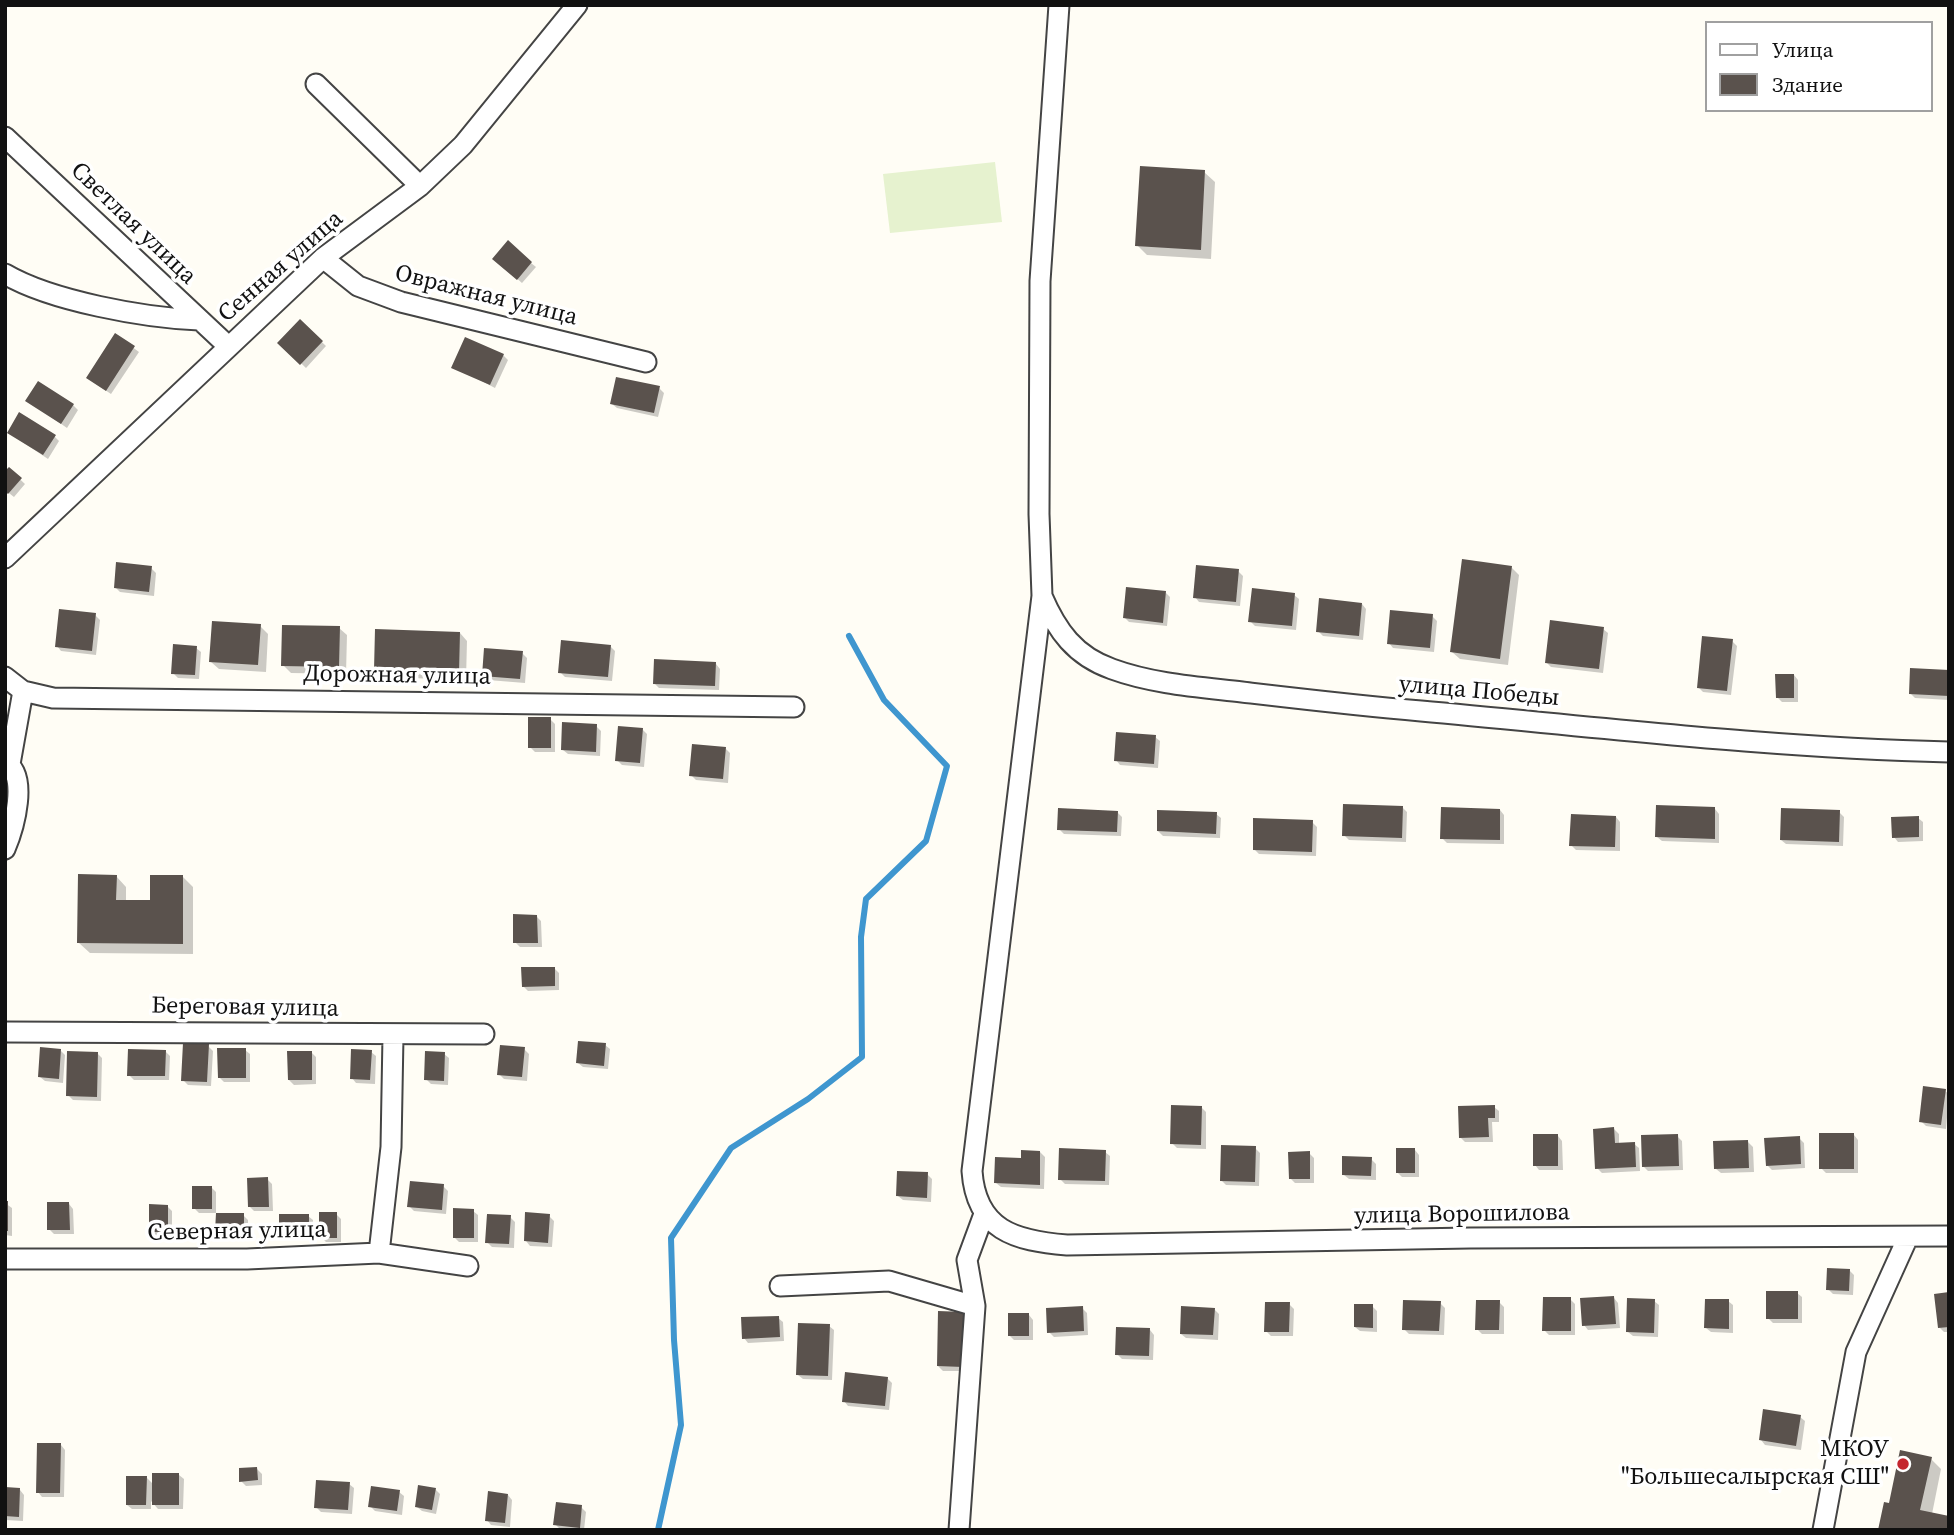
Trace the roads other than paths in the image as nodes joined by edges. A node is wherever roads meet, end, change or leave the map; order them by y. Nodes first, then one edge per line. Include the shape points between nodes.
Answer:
1 (577, 5) edge
2 (1059, 5) edge
3 (316, 84) dead end
4 (5, 137) edge
5 (420, 186) junction
6 (323, 258) junction
7 (5, 274) edge
8 (199, 320) junction
9 (228, 346) junction
10 (646, 362) dead end
11 (5, 558) edge
12 (1042, 596) junction
13 (5, 677) edge
14 (23, 691) junction
15 (794, 707) dead end
16 (1949, 752) edge
17 (8, 763) edge
18 (5, 849) edge
19 (5, 1032) edge
20 (484, 1034) dead end
21 (393, 1036) junction
22 (984, 1213) junction
23 (1949, 1236) edge
24 (1908, 1237) junction
25 (379, 1253) junction
26 (5, 1259) edge
27 (468, 1266) dead end
28 (779, 1286) dead end
29 (975, 1306) junction
30 (958, 1530) edge
31 (1823, 1530) edge

1 - 5 street, Сенная улица via 463,145
2 - 12 street via 1040,281
3 - 5 street
4 - 8 street, Светлая улица
5 - 6 street, Сенная улица
6 - 9 street, Сенная улица
6 - 10 street, Овражная улица via 358,286 401,302
7 - 8 street via 54,294 153,316
8 - 9 street, Светлая улица
9 - 11 street, Сенная улица
12 - 16 street, улица Победы via 1054,625 1086,657 1111,669 1185,685 1370,707 1846,750
12 - 22 street via 972,1171 977,1202
13 - 14 street, Дорожная улица
14 - 15 street, Дорожная улица via 53,698
14 - 17 street
17 - 18 street via 18,782
19 - 21 street, Береговая улица
20 - 21 street, Береговая улица
21 - 25 street via 391,1147
22 - 24 street, улица Ворошилова via 1023,1239 1067,1245
22 - 29 street via 967,1260
23 - 24 street, улица Ворошилова
24 - 31 street via 1856,1353
25 - 26 street, Северная улица via 247,1259
25 - 27 street, Северная улица
28 - 29 street via 889,1281
29 - 30 street

